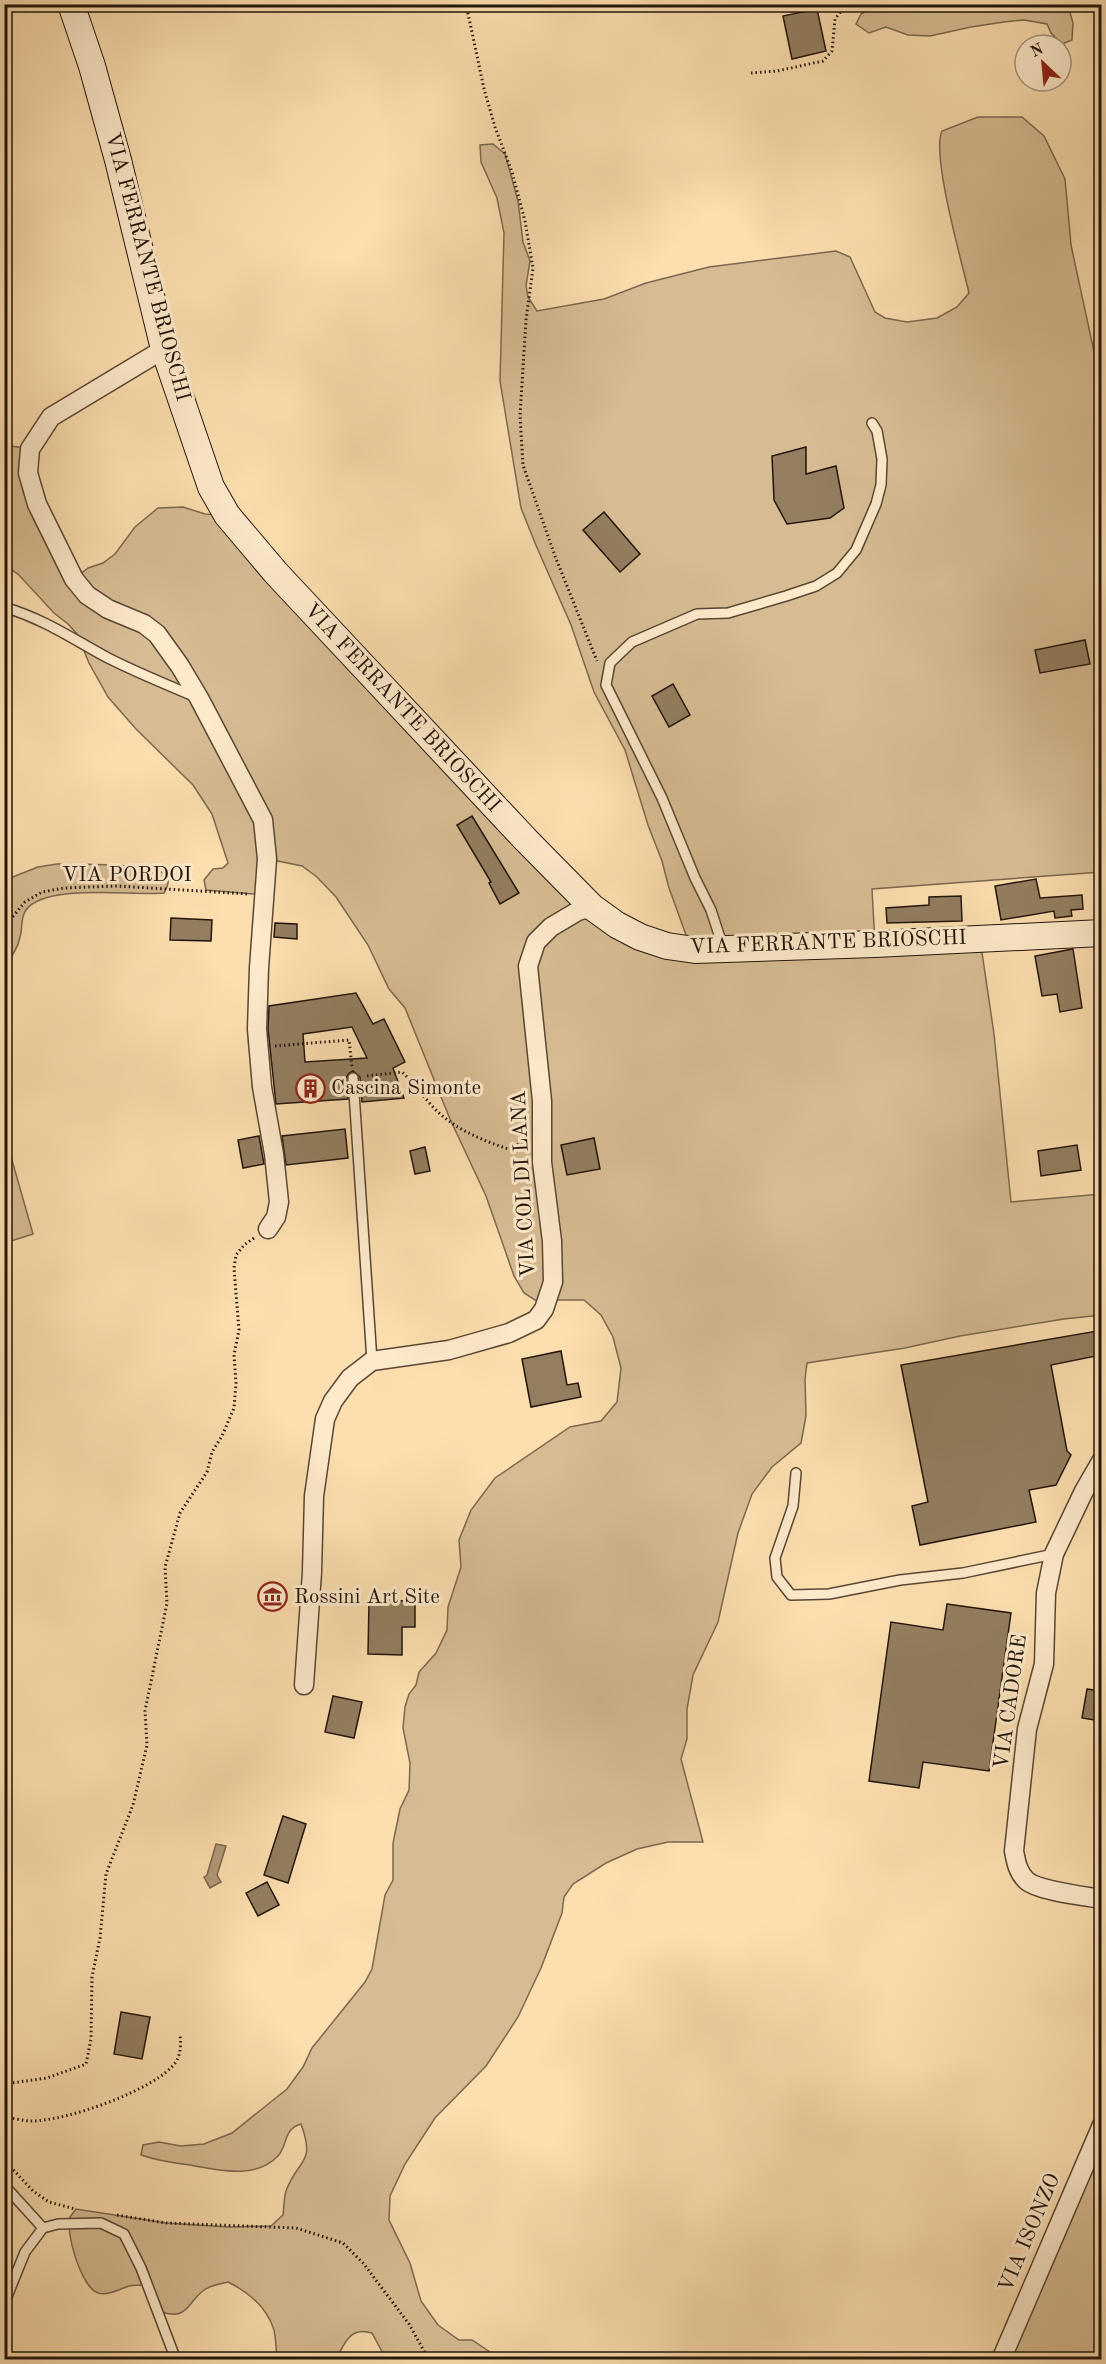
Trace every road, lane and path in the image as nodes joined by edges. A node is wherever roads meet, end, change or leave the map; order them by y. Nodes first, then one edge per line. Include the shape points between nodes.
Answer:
1 (71, 4) edge
2 (466, 4) edge
3 (847, 4) edge
4 (752, 74) dead end
5 (164, 349) junction
6 (872, 423) dead end
7 (4, 607) edge
8 (606, 685) junction
9 (199, 698) junction
10 (264, 895) junction
11 (592, 907) junction
12 (4, 927) edge
13 (1101, 933) edge
14 (724, 949) junction
15 (258, 1047) junction
16 (353, 1078) junction
17 (527, 1136) dead end
18 (268, 1229) joint
19 (372, 1361) junction
20 (1101, 1460) edge
21 (796, 1473) dead end
22 (1054, 1554) junction
23 (308, 1619) junction
24 (291, 1631) dead end
25 (304, 1685) dead end
26 (1101, 1899) edge
27 (180, 2035) dead end
28 (4, 2084) edge
29 (4, 2117) edge
30 (1101, 2125) edge
31 (4, 2160) edge
32 (4, 2185) edge
33 (85, 2211) dead end
34 (114, 2215) dead end
35 (44, 2229) junction
36 (4, 2304) edge
37 (176, 2360) edge
38 (429, 2360) edge
39 (1001, 2360) edge

1 - 5 street, VIA FERRANTE BRIOSCHI via 118,160
2 - 8 path via 484,89 525,221 533,268 520,417 523,465
3 - 4 path via 835,19 832,51 823,61
5 - 9 street via 51,417 30,449 28,473 37,504 74,579 87,595 108,609 157,634
5 - 11 street, VIA FERRANTE BRIOSCHI via 211,487 227,515 276,573
6 - 8 lane via 882,459 881,486 856,550 837,573 816,586 728,613 697,614 632,642 610,663
7 - 9 lane via 31,615 108,658
8 - 14 lane via 662,798
9 - 10 street via 263,820 267,859
10 - 12 path, VIA PORDOI via 117,886 64,888 42,892 25,902
10 - 15 street
11 - 14 street, VIA FERRANTE BRIOSCHI via 640,937 667,946
11 - 19 street, VIA COL DI LANA via 551,927 536,942 528,966 542,1101 542,1162 552,1240 553,1282 544,1309 536,1320 509,1334 449,1350
13 - 14 street, VIA FERRANTE BRIOSCHI
15 - 16 path via 349,1040
15 - 18 street via 279,1202
16 - 17 path via 402,1072 434,1108 479,1140 511,1150
16 - 19 lane
18 - 28 path via 236,1255 239,1330 234,1355 234,1408 212,1452 207,1472 180,1513 165,1567 167,1603 145,1711 147,1744 134,1804 106,1875 92,1977 91,2039 86,2064 47,2078
19 - 23 street via 350,1378 325,1419 314,1496
20 - 22 street, VIA CADORE
21 - 22 lane via 793,1506 776,1558 777,1577 791,1595 829,1594
22 - 26 street, VIA CADORE via 1046,1593 1044,1664 1027,1729 1014,1851 1018,1868 1028,1882 1057,1892
23 - 24 street
23 - 25 street
27 - 29 path via 176,2061 138,2089 63,2117 32,2121
30 - 39 street, VIA ISONZO
31 - 33 path via 49,2202
32 - 35 lane
34 - 38 path via 176,2223 296,2228 343,2243 409,2324
35 - 36 lane via 25,2252
35 - 37 lane via 58,2224 101,2223 124,2235 141,2268

